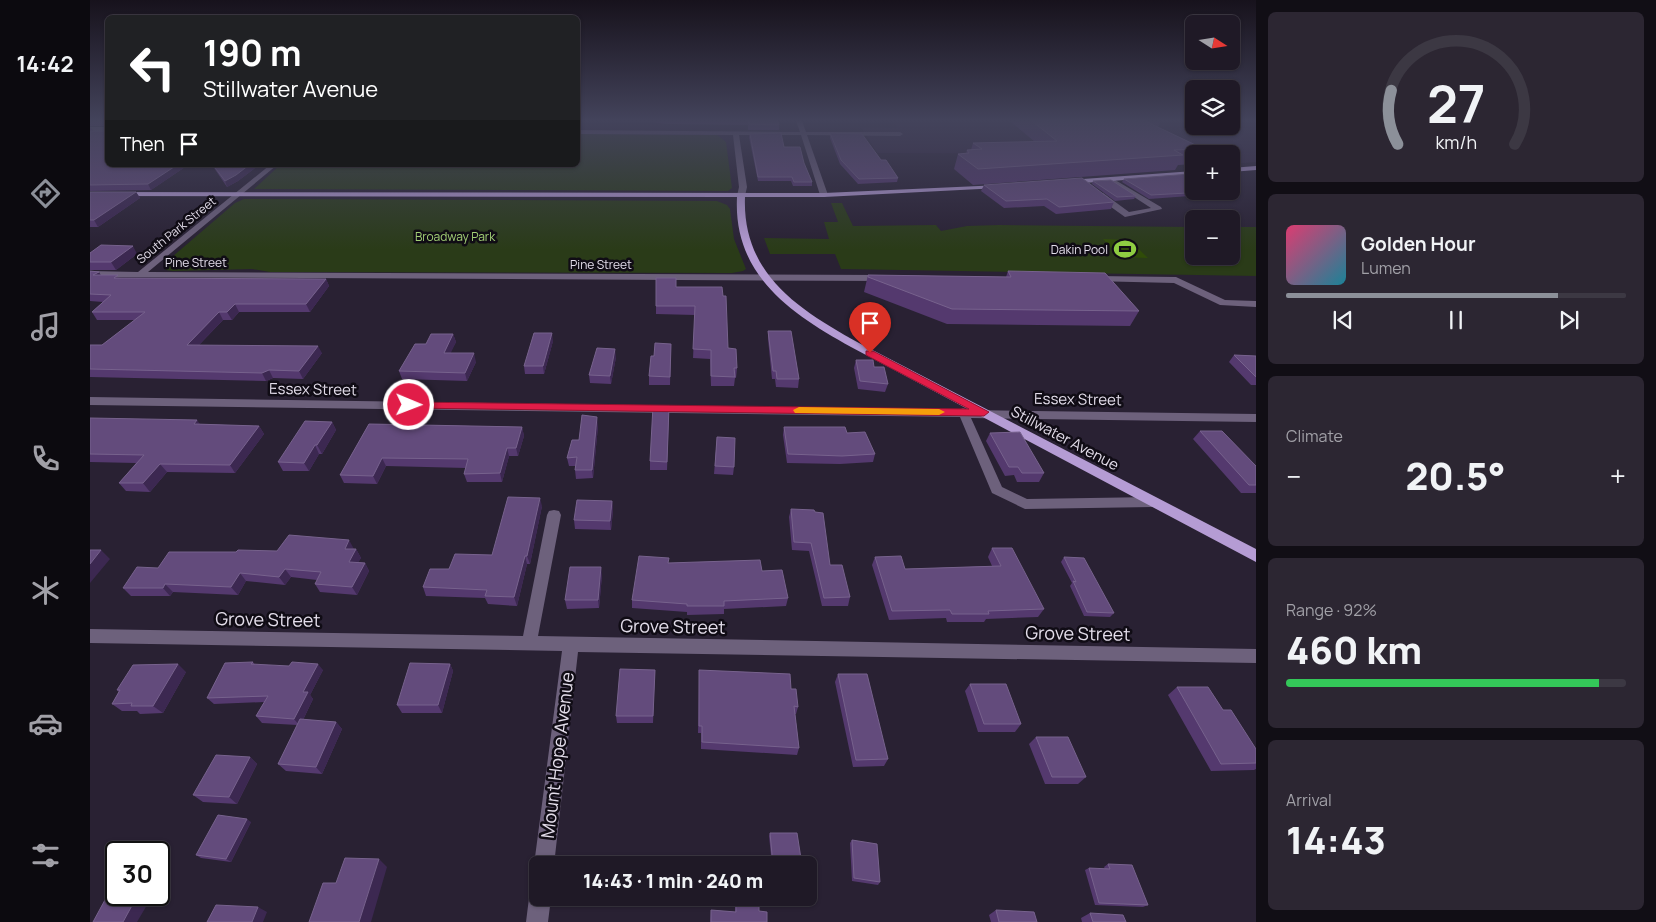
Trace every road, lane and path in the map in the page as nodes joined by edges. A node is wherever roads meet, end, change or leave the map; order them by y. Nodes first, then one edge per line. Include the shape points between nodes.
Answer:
1 (740, 164) edge
2 (814, 164) edge
3 (272, 167) edge
4 (1256, 168) edge
5 (1240, 169) edge
6 (1185, 174) edge
7 (1110, 180) junction
8 (1080, 181) junction
9 (1062, 183) edge
10 (1006, 186) edge
11 (1088, 187) edge
12 (1096, 192) edge
13 (90, 194) edge
14 (239, 194) junction
15 (741, 196) junction
16 (824, 196) junction
17 (90, 274) edge
18 (139, 274) junction
19 (764, 278) junction
20 (896, 278) edge
21 (1083, 279) edge
22 (1256, 304) edge
23 (90, 401) edge
24 (963, 412) junction
25 (984, 412) junction
26 (1256, 418) edge
27 (1153, 502) junction
28 (554, 515) dead end
29 (1256, 556) edge
30 (90, 636) edge
31 (529, 644) junction
32 (571, 644) junction
33 (1256, 656) edge
34 (545, 856) edge
35 (539, 906) edge
36 (537, 922) edge

1 - 15 street, Stillwater Avenue
2 - 16 street
3 - 14 street, South Park Street
4 - 5 main road
6 - 7 main road
7 - 8 main road
7 - 12 street via 1158,209 1128,215
8 - 9 main road
8 - 11 street
10 - 16 main road
13 - 14 main road
14 - 15 main road
14 - 18 street, South Park Street
15 - 16 main road
15 - 19 main road, Stillwater Avenue via 740,209 749,251
17 - 18 street, Pine Street
18 - 19 street, Pine Street
19 - 20 street, Pine Street
19 - 25 main road, Stillwater Avenue via 789,305 809,319
21 - 22 street via 1176,280 1223,303
23 - 24 street, Essex Street
24 - 25 street, Essex Street
24 - 27 street via 997,490 1025,504
25 - 26 street, Essex Street
25 - 27 main road, Stillwater Avenue
27 - 29 main road, Stillwater Avenue
28 - 31 street
30 - 31 street, Grove Street
31 - 32 street, Grove Street
32 - 33 street, Grove Street
32 - 34 street, Mount Hope Avenue
35 - 36 street

